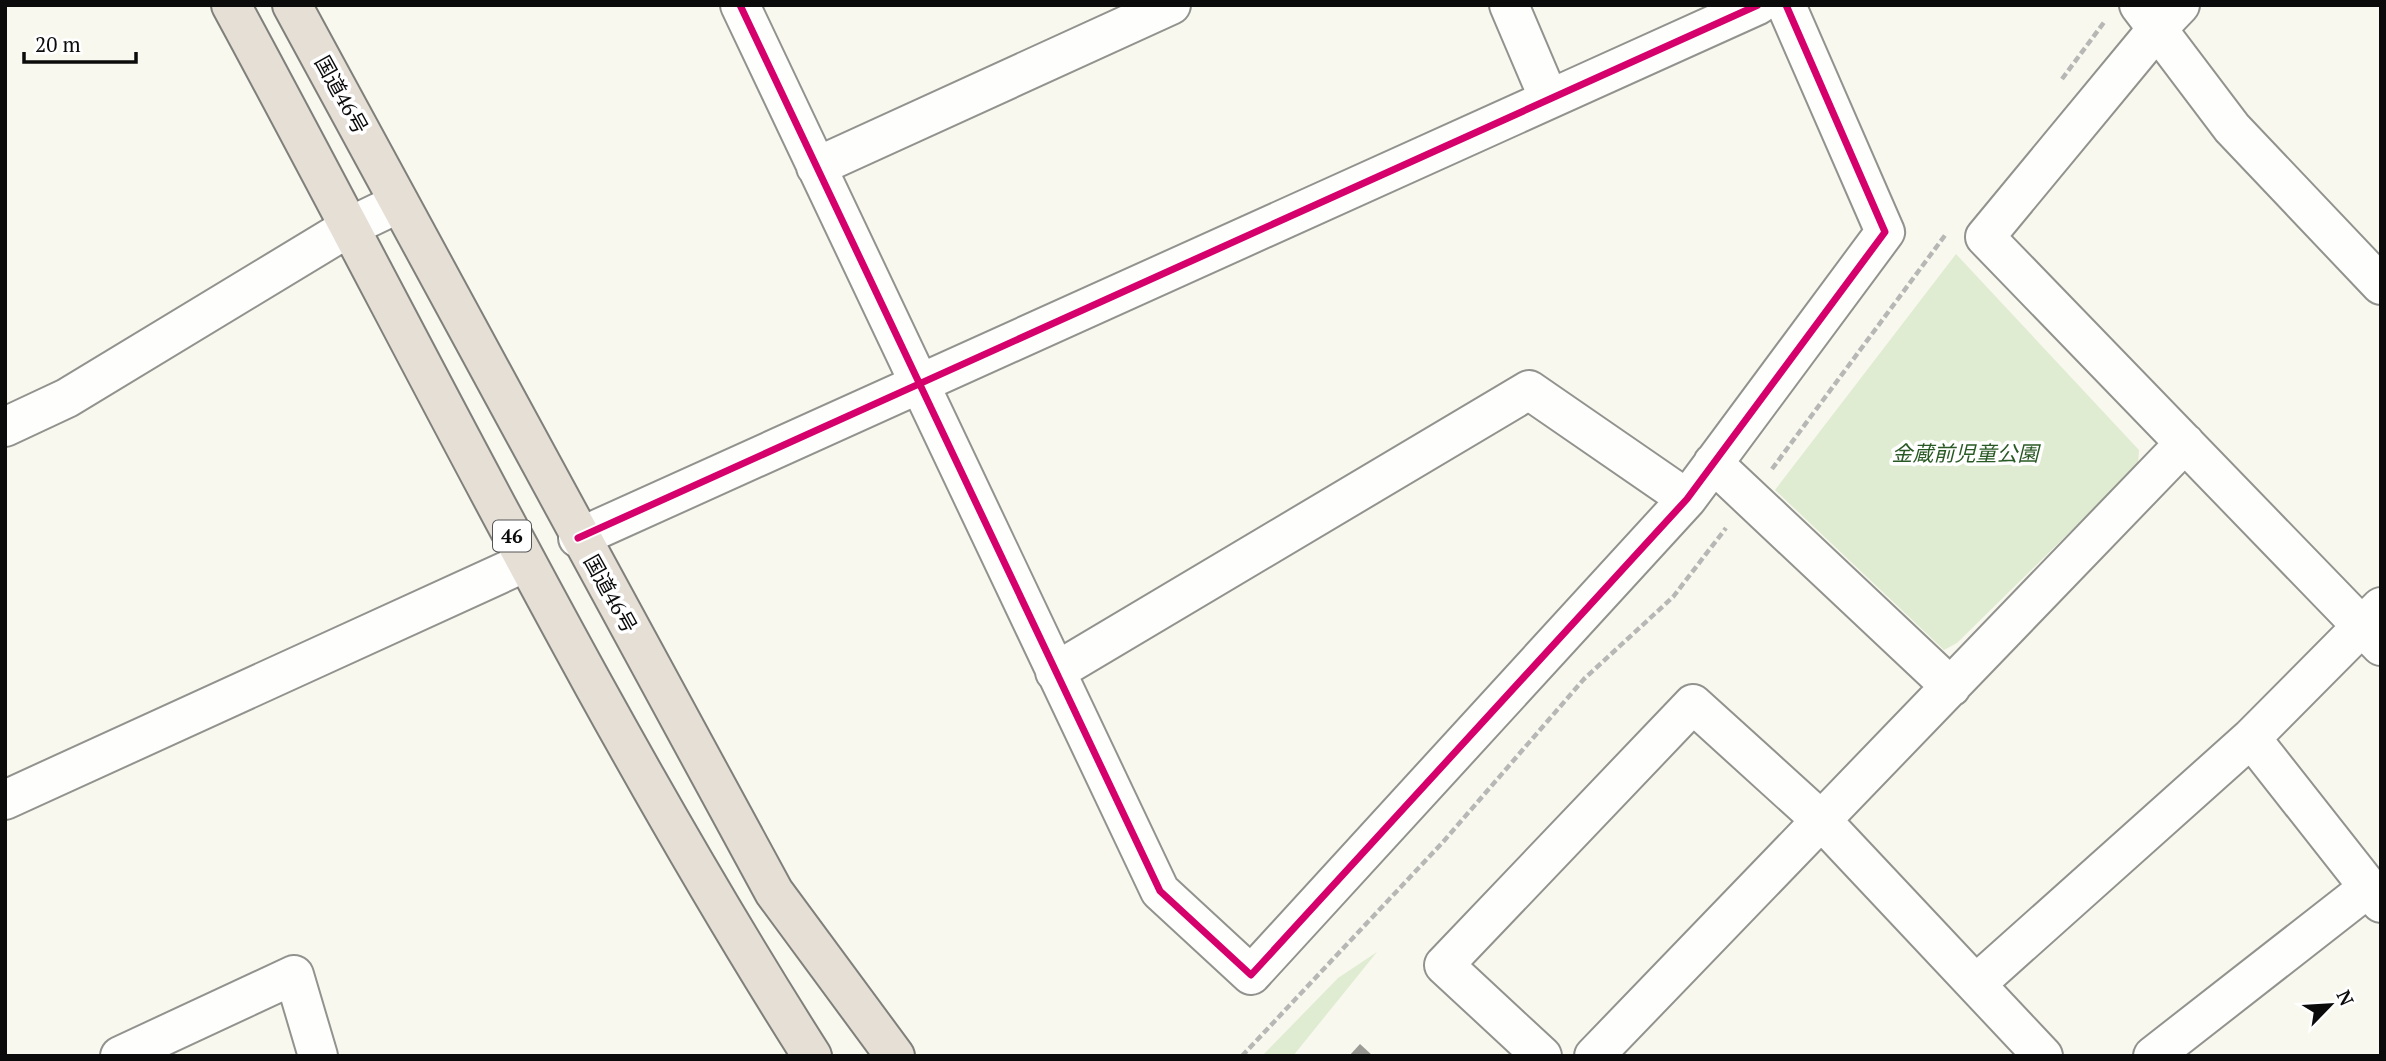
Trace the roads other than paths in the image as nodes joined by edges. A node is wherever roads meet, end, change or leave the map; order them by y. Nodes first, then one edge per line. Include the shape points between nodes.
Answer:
1 (231, 5) edge
2 (292, 5) edge
3 (740, 5) edge
4 (1171, 5) edge
5 (1509, 5) edge
6 (1758, 5) edge
7 (1786, 5) edge
8 (2159, 13) edge
9 (1549, 99) junction
10 (816, 167) junction
11 (399, 203) junction
12 (351, 226) junction
13 (2381, 285) edge
14 (918, 384) junction
15 (5, 426) edge
16 (2185, 443) junction
17 (1713, 463) junction
18 (1687, 499) junction
19 (578, 538) junction
20 (526, 562) junction
21 (2375, 627) edge
22 (1055, 672) junction
23 (1951, 687) junction
24 (2251, 738) junction
25 (5, 800) edge
26 (1823, 822) junction
27 (2374, 895) edge
28 (1976, 985) junction
29 (120, 1056) edge
30 (318, 1056) edge
31 (812, 1056) edge
32 (895, 1056) edge
33 (1542, 1056) edge
34 (1594, 1056) edge
35 (2043, 1056) edge
36 (2153, 1056) edge

1 - 12 highway, 46
2 - 11 highway, 国道46号
3 - 10 street
4 - 10 street
5 - 9 street
6 - 9 street
7 - 17 street via 1885,232
8 - 13 street via 2232,128
8 - 16 street via 1985,237
9 - 14 street
10 - 14 street
11 - 12 street
11 - 19 highway, 国道46号
12 - 15 street via 67,398
12 - 20 highway, 46
14 - 19 street
14 - 22 street
16 - 21 street
16 - 23 street
17 - 18 street
17 - 23 street
18 - 22 street via 1528,390
18 - 22 street via 1251,975 1160,891
19 - 32 highway, 国道46号 via 774,892
20 - 25 street
20 - 31 highway, 46 via 730,927
21 - 24 street
23 - 26 street
24 - 27 street
24 - 28 street
26 - 28 street
26 - 33 street via 1693,704 1444,965
26 - 34 street
27 - 36 street
28 - 35 street
29 - 30 street via 294,975

